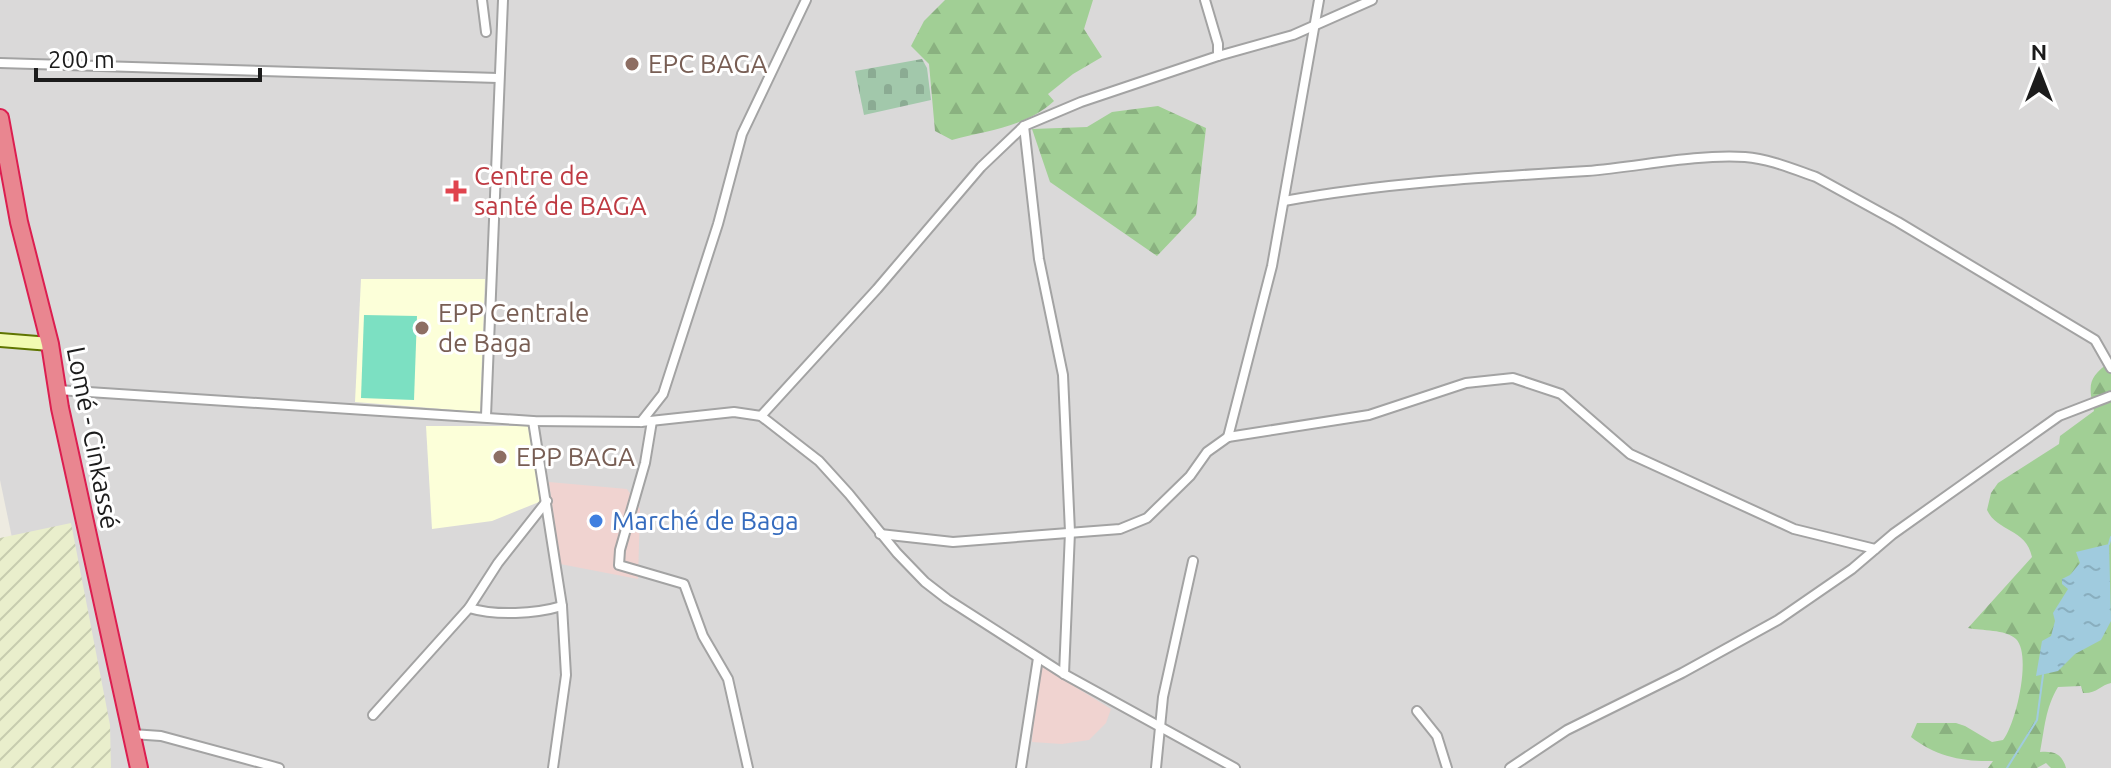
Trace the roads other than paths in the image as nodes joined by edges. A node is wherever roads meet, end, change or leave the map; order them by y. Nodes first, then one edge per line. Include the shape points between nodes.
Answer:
1 (482, 0) edge
2 (503, 0) edge
3 (806, 0) edge
4 (1205, 0) edge
5 (1319, 0) edge
6 (1372, 0) edge
7 (1316, 25) junction
8 (486, 32) dead end
9 (1218, 56) junction
10 (0, 63) edge
11 (498, 78) junction
12 (0, 118) edge
13 (1024, 126) junction
14 (1284, 201) junction
15 (0, 340) edge
16 (50, 344) junction
17 (2111, 368) edge
18 (58, 390) junction
19 (2111, 396) edge
20 (486, 416) junction
21 (761, 416) junction
22 (533, 421) junction
23 (652, 421) junction
24 (641, 422) junction
25 (1228, 437) junction
26 (547, 501) junction
27 (1070, 532) junction
28 (880, 534) junction
29 (1875, 549) junction
30 (1193, 561) dead end
31 (562, 606) junction
32 (469, 608) junction
33 (1038, 658) junction
34 (1064, 674) junction
35 (1417, 711) dead end
36 (373, 715) dead end
37 (1159, 727) junction
38 (131, 734) junction
39 (139, 768) edge
40 (279, 768) edge
41 (553, 768) edge
42 (748, 768) edge
43 (1021, 768) edge
44 (1156, 768) edge
45 (1235, 768) edge
46 (1447, 768) edge
47 (1510, 768) edge

1 - 8 street
2 - 11 street
3 - 24 street via 742,134 663,394
4 - 9 street
5 - 7 street
6 - 7 street
7 - 9 street
7 - 14 street
9 - 13 street
10 - 11 street
11 - 20 street
12 - 16 highway, Lomé - Cinkassé
13 - 21 street via 981,167
13 - 27 street via 1039,259 1063,375
14 - 17 street via 1406,183 1713,158 1774,162 1816,177 2049,311 2095,340
14 - 25 street
15 - 16 street
16 - 18 highway, Lomé - Cinkassé
18 - 20 street
18 - 38 highway, Lomé - Cinkassé
19 - 29 street via 2059,416
20 - 22 street
21 - 23 street via 734,412
21 - 28 street via 819,461
22 - 24 street
22 - 26 street
23 - 24 street
23 - 42 street via 619,565 684,584 703,636 728,679
25 - 27 street via 1207,452 1147,518 1120,529
25 - 29 street via 1369,415 1466,383 1513,378 1561,394 1630,454 1794,529
26 - 31 street
26 - 32 street
27 - 28 street via 953,542
27 - 34 street
28 - 33 street via 925,582
29 - 47 street via 1778,620 1581,722
30 - 37 street
31 - 32 street via 499,612
31 - 41 street via 566,675
32 - 36 street
33 - 34 street
33 - 43 street
34 - 37 street
35 - 46 street via 1437,736
37 - 44 street
37 - 45 street
38 - 39 highway, Lomé - Cinkassé
38 - 40 street via 161,736

